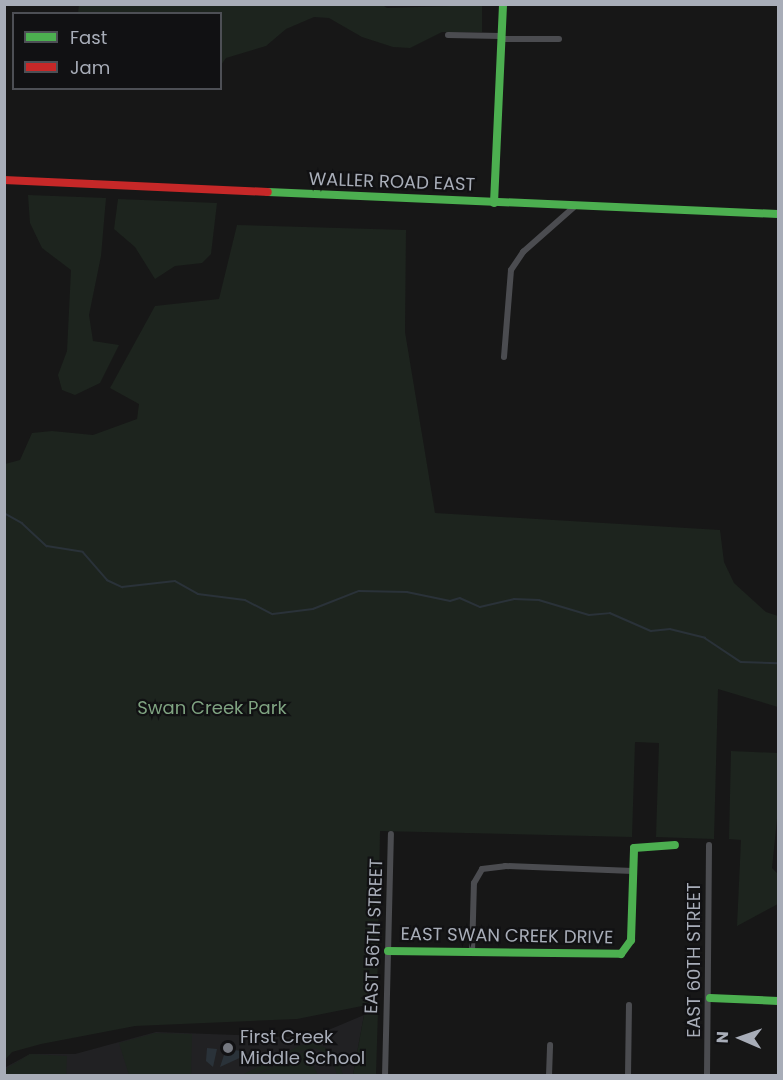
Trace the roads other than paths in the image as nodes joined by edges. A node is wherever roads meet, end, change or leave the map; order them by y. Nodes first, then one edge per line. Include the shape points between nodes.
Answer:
1 (502, 4) edge
2 (448, 36) dead end
3 (501, 38) junction
4 (559, 39) dead end
5 (4, 180) edge
6 (494, 203) junction
7 (574, 207) junction
8 (778, 214) edge
9 (504, 357) dead end
10 (392, 834) dead end
11 (675, 845) dead end
12 (709, 845) dead end
13 (633, 871) junction
14 (388, 951) junction
15 (472, 953) junction
16 (710, 999) junction
17 (778, 1001) edge
18 (629, 1005) dead end
19 (550, 1045) dead end
20 (385, 1076) edge
21 (549, 1076) edge
22 (628, 1076) edge
23 (707, 1076) edge

1 - 3 street
2 - 3 street
3 - 4 street
3 - 6 street
5 - 6 street, WALLER ROAD EAST
6 - 7 street, WALLER ROAD EAST
7 - 8 street, WALLER ROAD EAST
7 - 9 street via 523,252 511,270
10 - 14 street, EAST 56TH STREET
11 - 13 street via 638,846 634,849
12 - 16 street, EAST 60TH STREET
13 - 15 street, EAST SWAN CREEK DRIVE via 631,940 625,952 614,956
13 - 15 street via 505,866 482,869 474,883
14 - 15 street, EAST SWAN CREEK DRIVE
14 - 20 street, EAST 56TH STREET
16 - 17 street
16 - 23 street, EAST 60TH STREET
18 - 22 street
19 - 21 street

